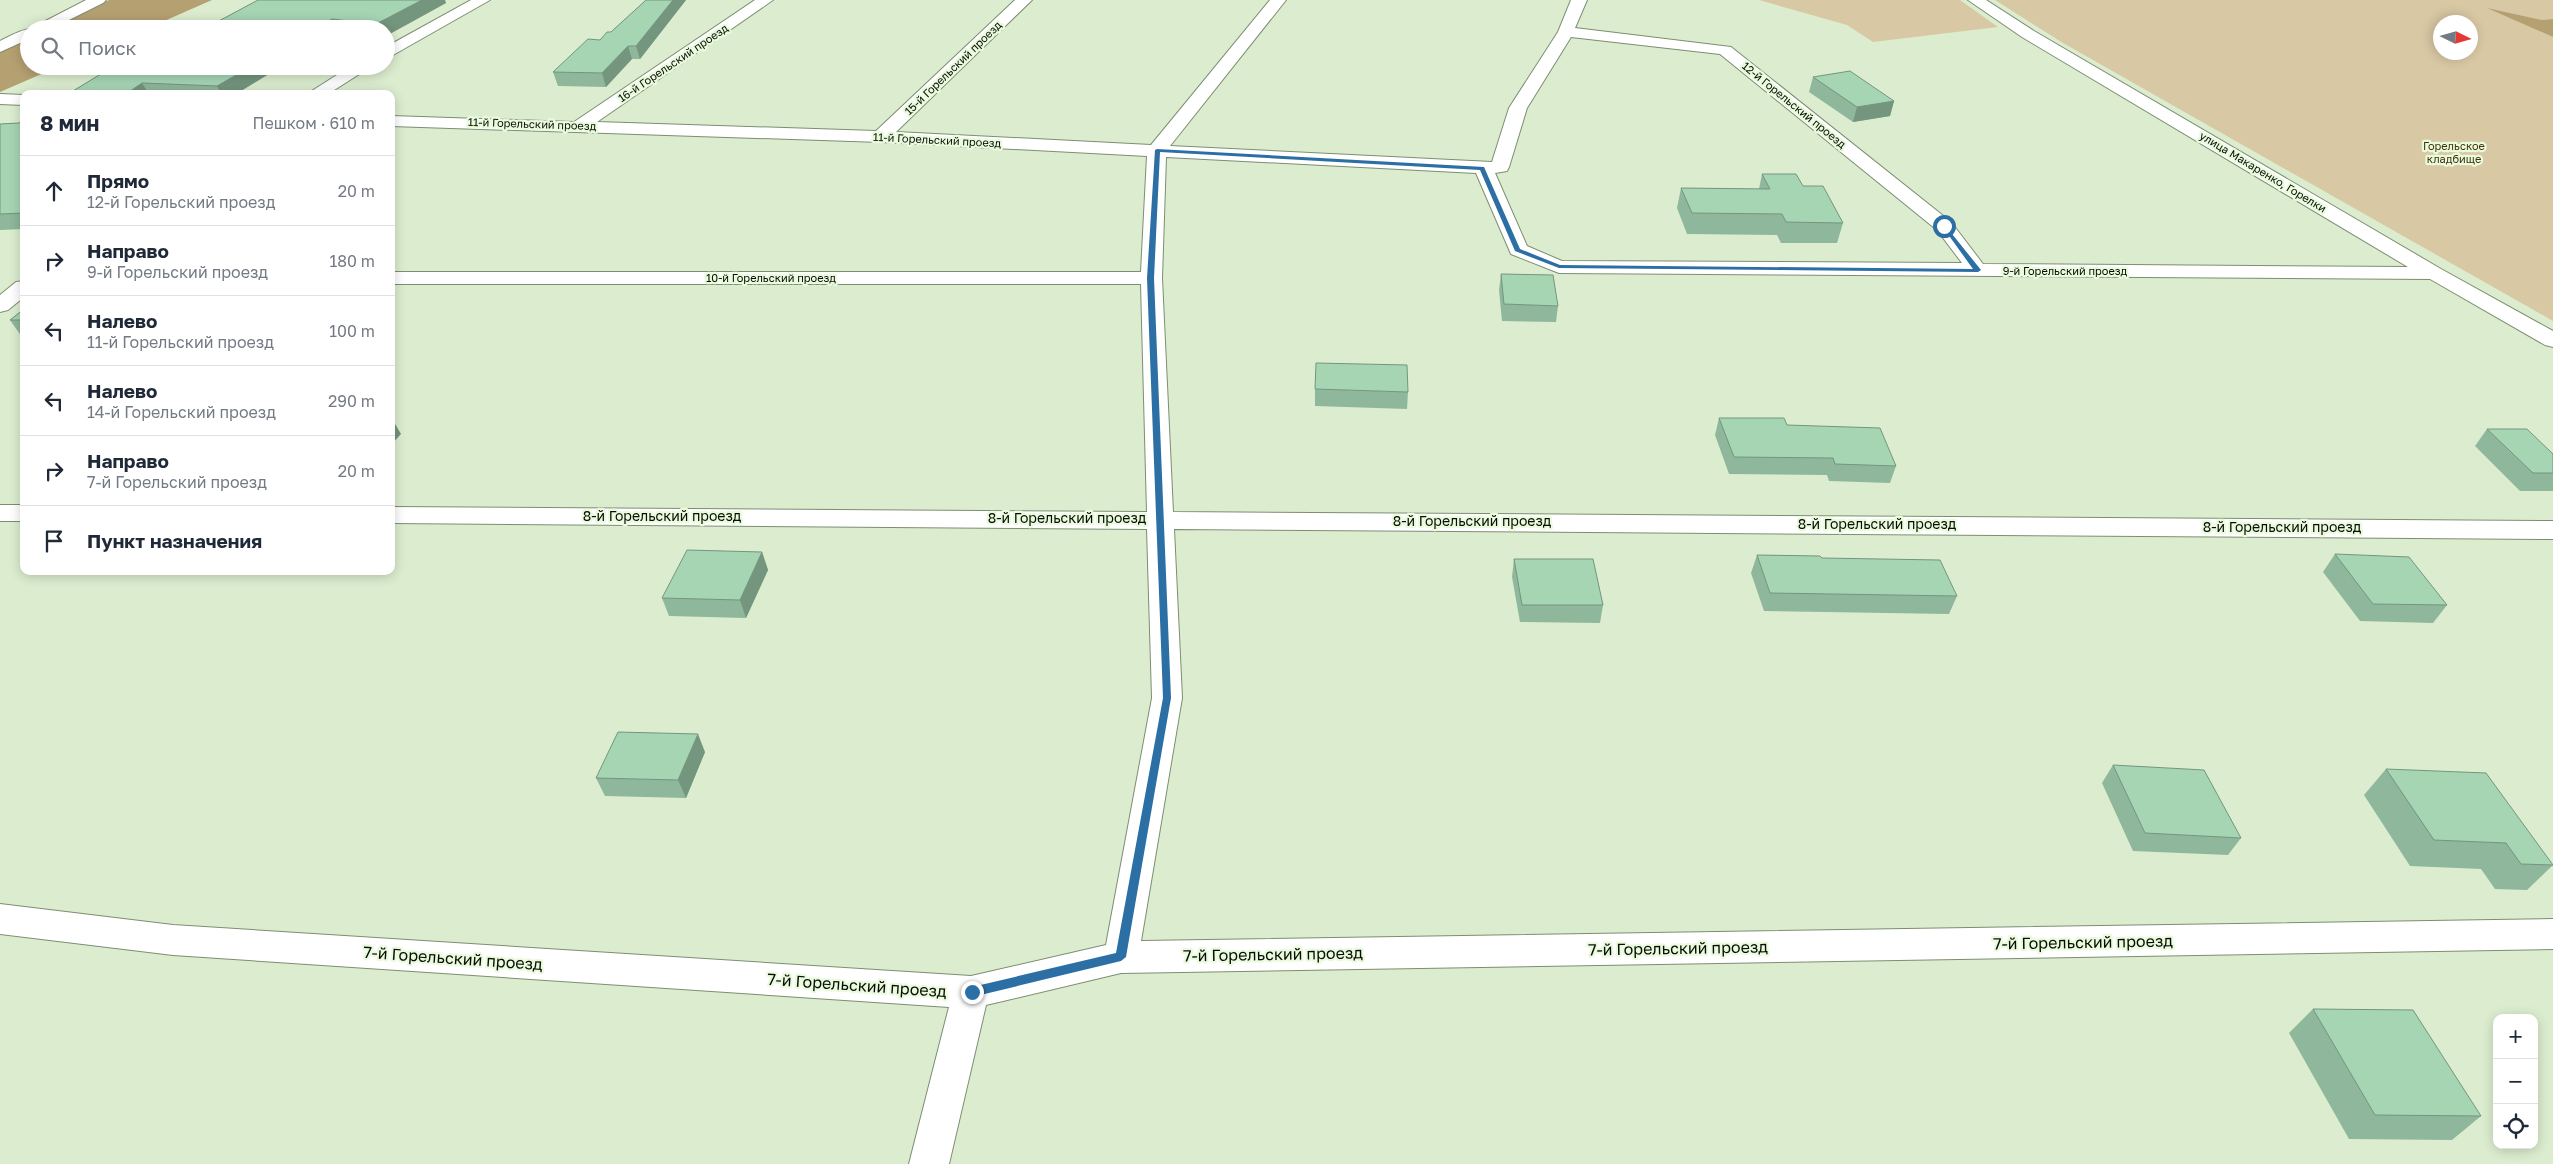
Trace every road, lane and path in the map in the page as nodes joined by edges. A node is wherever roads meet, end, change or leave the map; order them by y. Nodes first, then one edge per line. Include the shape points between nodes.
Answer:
1 (98, 0) edge
2 (482, 0) edge
3 (764, 0) edge
4 (1024, 0) edge
5 (1278, 0) edge
6 (1579, 0) edge
7 (1976, 0) edge
8 (57, 20) edge
9 (1566, 32) junction
10 (20, 37) edge
11 (0, 47) edge
12 (395, 49) edge
13 (348, 75) edge
14 (322, 90) edge
15 (0, 99) edge
16 (20, 100) edge
17 (395, 121) edge
18 (581, 126) junction
19 (881, 137) junction
20 (1157, 150) junction
21 (1482, 168) junction
22 (1978, 270) junction
23 (2434, 273) junction
24 (395, 278) edge
25 (1150, 278) junction
26 (0, 279) edge
27 (20, 279) edge
28 (20, 290) edge
29 (0, 306) edge
30 (2553, 340) edge
31 (0, 513) edge
32 (20, 513) edge
33 (395, 515) edge
34 (1160, 519) junction
35 (2553, 530) edge
36 (0, 919) edge
37 (2553, 934) edge
38 (1121, 957) junction
39 (972, 992) junction
40 (929, 1164) edge

1 - 8 street
2 - 12 street
3 - 18 street, 16-й Горельский проезд
4 - 19 street, 15-й Горельский проезд
5 - 20 street
6 - 9 street
7 - 23 street, улица Макаренко, Горелки
9 - 21 street via 1518,108 1500,167
9 - 22 street, 12-й Горельский проезд via 1726,50 1944,226
10 - 11 street
13 - 14 street
15 - 16 street
17 - 18 street, 11-й Горельский проезд
18 - 19 street, 11-й Горельский проезд
19 - 20 street, 11-й Горельский проезд
20 - 21 street, 11-й Горельский проезд
20 - 25 street
21 - 22 street, 9-й Горельский проезд via 1518,250 1559,266
22 - 23 street, 9-й Горельский проезд
23 - 30 street, улица Макаренко, Горелки
24 - 25 street, 10-й Горельский проезд
25 - 34 street
26 - 27 street
28 - 29 street
31 - 32 street
33 - 34 street, 8-й Горельский проезд
34 - 35 street, 8-й Горельский проезд
34 - 38 street via 1167,698
36 - 39 street, 7-й Горельский проезд via 173,940
37 - 38 street, 7-й Горельский проезд
38 - 39 street, 7-й Горельский проезд
39 - 40 street

